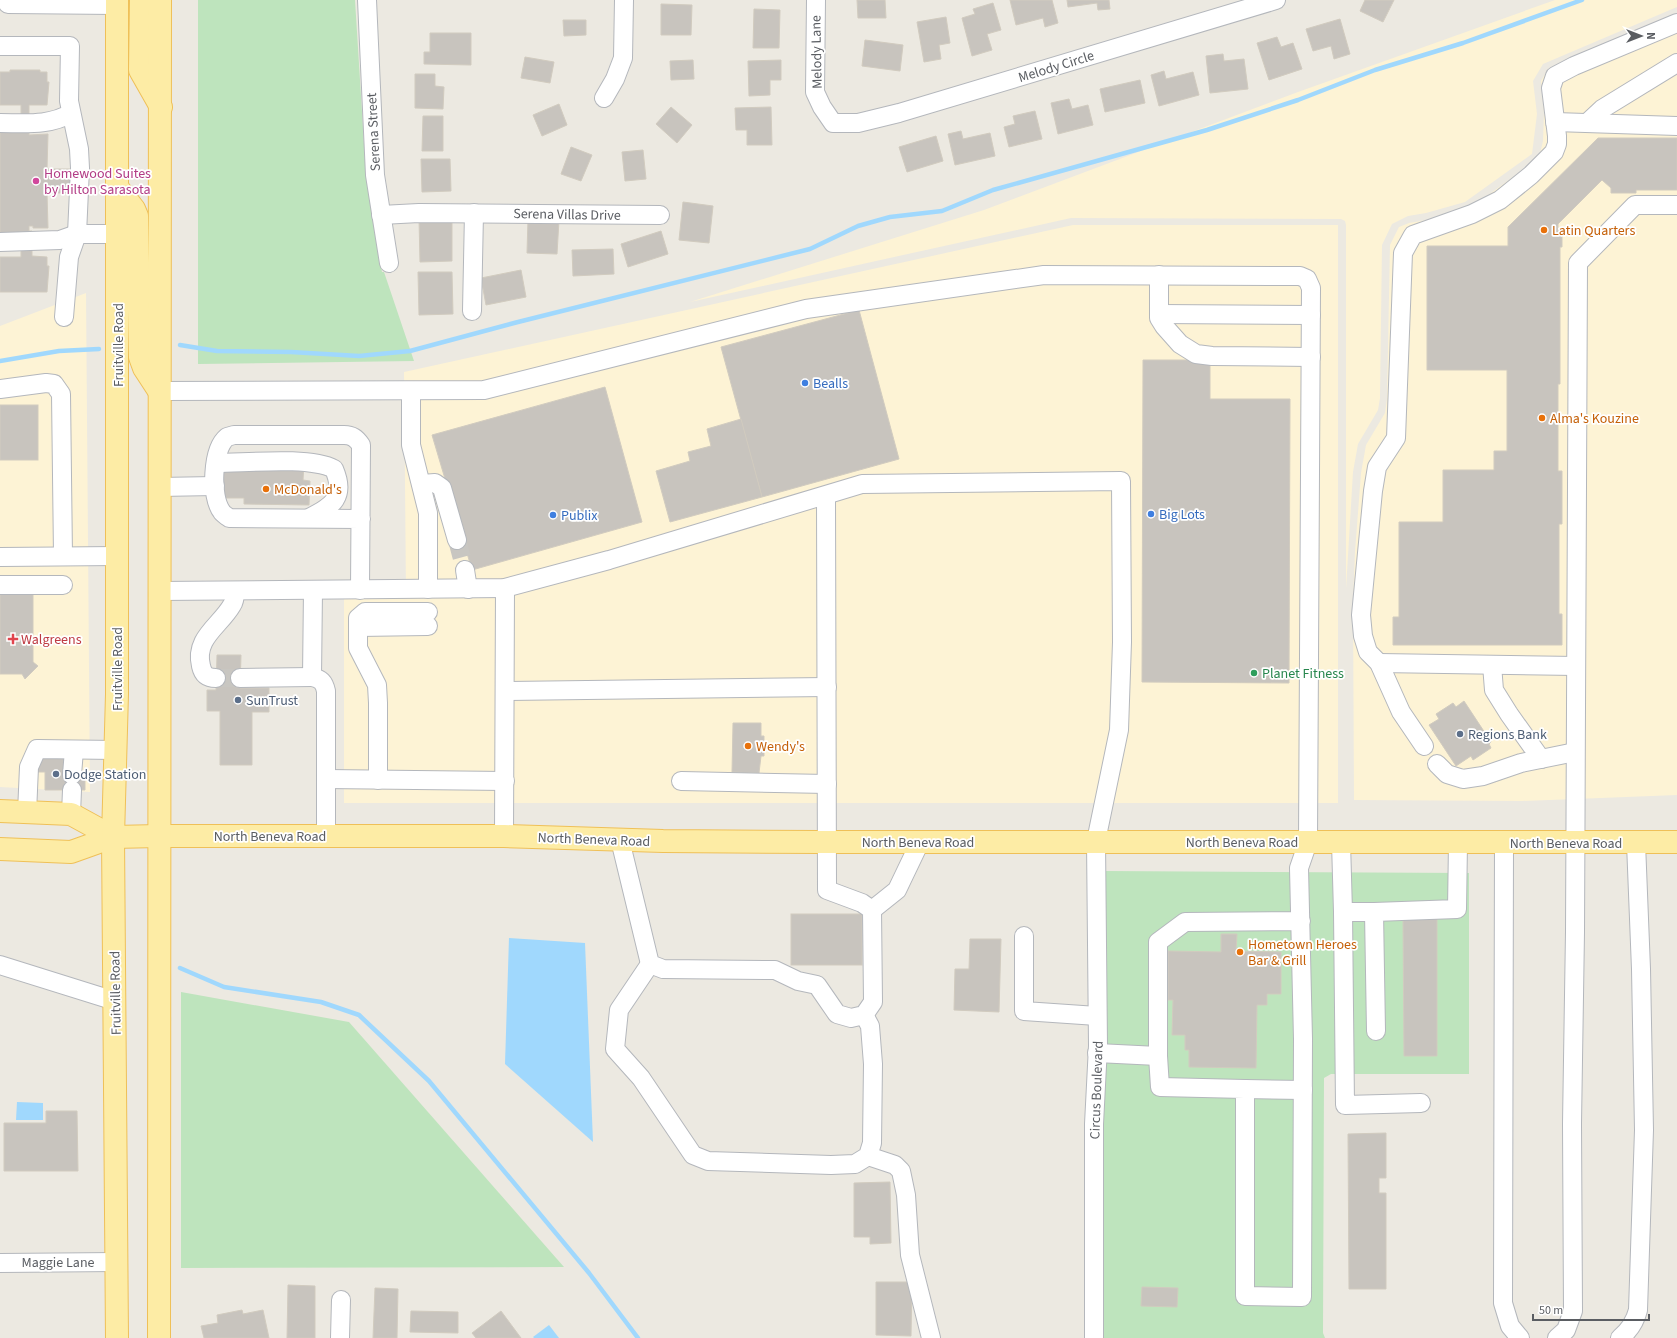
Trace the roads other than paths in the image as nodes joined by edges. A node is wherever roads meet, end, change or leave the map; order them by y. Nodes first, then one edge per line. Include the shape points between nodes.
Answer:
1 (141, 0) edge
2 (160, 0) edge
3 (367, 0) edge
4 (624, 0) edge
5 (816, 0) edge
6 (1276, 0) edge
7 (117, 3) edge
8 (8, 4) dead end
9 (1677, 23) edge
10 (0, 46) edge
11 (1677, 63) edge
12 (604, 98) dead end
13 (161, 108) junction
14 (71, 113) junction
15 (1555, 122) junction
16 (0, 123) edge
17 (833, 123) joint
18 (1587, 123) junction
19 (1677, 126) edge
20 (117, 188) junction
21 (1677, 205) edge
22 (474, 213) junction
23 (381, 215) junction
24 (660, 215) dead end
25 (77, 234) junction
26 (117, 234) junction
27 (0, 242) edge
28 (390, 263) dead end
29 (1159, 275) junction
30 (472, 311) dead end
31 (1159, 314) junction
32 (1310, 315) junction
33 (64, 317) dead end
34 (1310, 357) junction
35 (0, 389) edge
36 (159, 391) junction
37 (411, 391) junction
38 (216, 463) junction
39 (422, 484) junction
40 (215, 486) junction
41 (159, 487) junction
42 (826, 496) junction
43 (308, 519) junction
44 (361, 519) junction
45 (457, 540) tunnel mouth
46 (63, 556) junction
47 (118, 556) junction
48 (0, 557) edge
49 (465, 570) tunnel mouth
50 (0, 585) edge
51 (63, 586) dead end
52 (505, 588) junction
53 (428, 589) junction
54 (468, 589) junction
55 (235, 590) junction
56 (313, 590) junction
57 (360, 590) junction
58 (159, 591) junction
59 (428, 619) dead end
60 (1379, 664) junction
61 (1492, 665) junction
62 (1576, 666) junction
63 (312, 677) junction
64 (216, 678) tunnel mouth
65 (240, 678) tunnel mouth
66 (827, 688) junction
67 (506, 691) junction
68 (1424, 746) dead end
69 (74, 750) junction
70 (116, 750) junction
71 (1575, 752) junction
72 (1541, 759) junction
73 (1437, 764) dead end
74 (326, 779) junction
75 (378, 780) junction
76 (505, 781) junction
77 (681, 781) dead end
78 (827, 784) junction
79 (0, 811) edge
80 (27, 813) junction
81 (71, 814) junction
82 (160, 836) junction
83 (326, 836) junction
84 (504, 836) junction
85 (113, 837) junction
86 (620, 840) junction
87 (1096, 841) junction
88 (827, 842) junction
89 (920, 842) junction
90 (1308, 842) junction
91 (1341, 842) junction
92 (1677, 842) edge
93 (1458, 843) junction
94 (1504, 843) junction
95 (1575, 843) junction
96 (1636, 843) junction
97 (0, 850) edge
98 (872, 910) junction
99 (1343, 912) junction
100 (1374, 912) junction
101 (1300, 922) junction
102 (1024, 936) dead end
103 (650, 964) junction
104 (0, 965) edge
105 (115, 1001) junction
106 (864, 1015) junction
107 (1097, 1016) junction
108 (1376, 1031) dead end
109 (1097, 1053) junction
110 (1158, 1056) junction
111 (1245, 1089) junction
112 (1303, 1090) junction
113 (1421, 1103) dead end
114 (868, 1156) junction
115 (117, 1262) junction
116 (0, 1263) edge
117 (341, 1300) dead end
118 (120, 1332) edge
119 (1567, 1336) edge
120 (159, 1338) edge
121 (340, 1338) edge
122 (931, 1338) edge
123 (1094, 1338) edge
124 (1520, 1338) edge
125 (1620, 1338) edge

1 - 13 main road via 140,70
2 - 13 main road
3 - 23 street, Serena Street via 375,175
4 - 12 street via 623,58
5 - 17 street, Melody Lane via 815,92
6 - 17 street, Melody Circle via 899,113 858,123
7 - 8 street
7 - 20 main road, Fruitville Road
9 - 15 street via 1555,76 1551,88
10 - 14 street via 70,46
11 - 18 street via 1602,109
13 - 36 main road
14 - 16 street via 49,122
14 - 25 street via 80,168
15 - 18 street
15 - 60 street via 1557,144 1554,152 1531,175 1500,200 1472,214 1413,235 1403,253 1396,438 1377,466 1372,492 1361,615 1368,652
18 - 19 street
20 - 26 main road, Fruitville Road
20 - 36 main road via 137,216 140,356 144,368
21 - 62 street via 1634,205 1578,263
22 - 23 street, Serena Villas Drive
22 - 24 street, Serena Villas Drive
22 - 30 street
23 - 28 street, Serena Street
25 - 26 street
25 - 27 street via 60,240
25 - 33 street via 69,257
26 - 47 main road, Fruitville Road
29 - 31 street
29 - 32 street via 1300,276 1307,279 1310,288
29 - 37 street via 1044,275 813,308 484,390
31 - 32 street
31 - 34 street via 1164,326 1180,344 1196,354
32 - 34 street
34 - 90 street
35 - 46 street via 46,383 54,384 61,394
36 - 37 street
36 - 41 main road
37 - 39 street via 412,446
38 - 40 street
38 - 43 street via 305,462 325,464 334,469 338,479 335,501
38 - 44 street via 218,448 222,441 234,435 349,435 360,445
39 - 45 street via 434,482 442,488
39 - 53 street via 428,513
40 - 41 street
40 - 43 street via 218,503 222,512 229,518
41 - 58 main road
42 - 52 street via 610,560
42 - 66 street
42 - 87 street, Circus Boulevard via 862,484 875,483 1121,481 1122,642 1119,730
43 - 44 street
44 - 57 street
46 - 47 street
46 - 48 street
47 - 70 main road, Fruitville Road
49 - 54 street
50 - 51 street
52 - 54 street
52 - 67 street
53 - 54 street
53 - 57 street
55 - 56 street
55 - 58 street
55 - 64 street via 232,605 205,638 200,651 203,673
56 - 57 street
56 - 63 street
58 - 82 main road
59 - 75 street via 365,612 358,618 358,648 377,685
60 - 61 street
60 - 68 street via 1401,712
61 - 62 street
61 - 72 street via 1494,690
62 - 71 street
63 - 65 street
63 - 74 street via 320,679 326,691
66 - 67 street
66 - 78 street
67 - 76 street
69 - 70 street
69 - 80 street via 36,750 29,767
69 - 81 street
70 - 85 main road, Fruitville Road
71 - 72 street
71 - 95 street
72 - 73 street via 1483,776 1463,779 1447,774
74 - 75 street
74 - 83 street
75 - 76 street
76 - 84 street
77 - 78 street
78 - 88 street
79 - 80 main road
80 - 81 main road
81 - 85 main road
82 - 83 main road, North Beneva Road
82 - 85 main road, North Beneva Road
82 - 120 main road
83 - 84 main road, North Beneva Road
84 - 86 main road, North Beneva Road
85 - 97 main road via 71,852
85 - 105 main road, Fruitville Road
86 - 88 main road, North Beneva Road
86 - 103 street
87 - 89 main road, North Beneva Road
87 - 90 main road, North Beneva Road
87 - 107 street, Circus Boulevard
88 - 89 main road, North Beneva Road
88 - 98 street via 828,890 862,903
89 - 98 street via 897,890
90 - 91 main road, North Beneva Road
90 - 101 street via 1299,868
91 - 93 main road, North Beneva Road
91 - 99 street
92 - 96 main road, North Beneva Road
93 - 94 main road, North Beneva Road
93 - 100 street via 1457,909
94 - 95 main road, North Beneva Road
94 - 124 street via 1503,1303 1510,1326
95 - 96 main road, North Beneva Road
95 - 119 street via 1573,1311
96 - 125 street via 1644,1130 1638,1310 1632,1325
98 - 106 street via 873,1002
99 - 100 street
99 - 113 street via 1345,1105
100 - 108 street
101 - 110 street via 1184,922 1158,942
101 - 112 street
102 - 107 street via 1024,1011
103 - 106 street via 662,969 775,970 798,981 817,985 837,1014 850,1018
103 - 114 street via 620,1010 615,1049 641,1078 693,1155 708,1161 831,1165 855,1164
104 - 105 street
105 - 115 main road, Fruitville Road
106 - 114 street via 870,1026 873,1064 872,1143
107 - 109 street, Circus Boulevard
109 - 110 street
109 - 123 street, Circus Boulevard via 1094,1124
110 - 111 street via 1160,1087
111 - 112 street
111 - 112 street via 1245,1296 1302,1297
114 - 122 street via 895,1165 901,1171 906,1195 910,1255
115 - 116 street, Maggie Lane
115 - 118 main road, Fruitville Road
117 - 121 street

